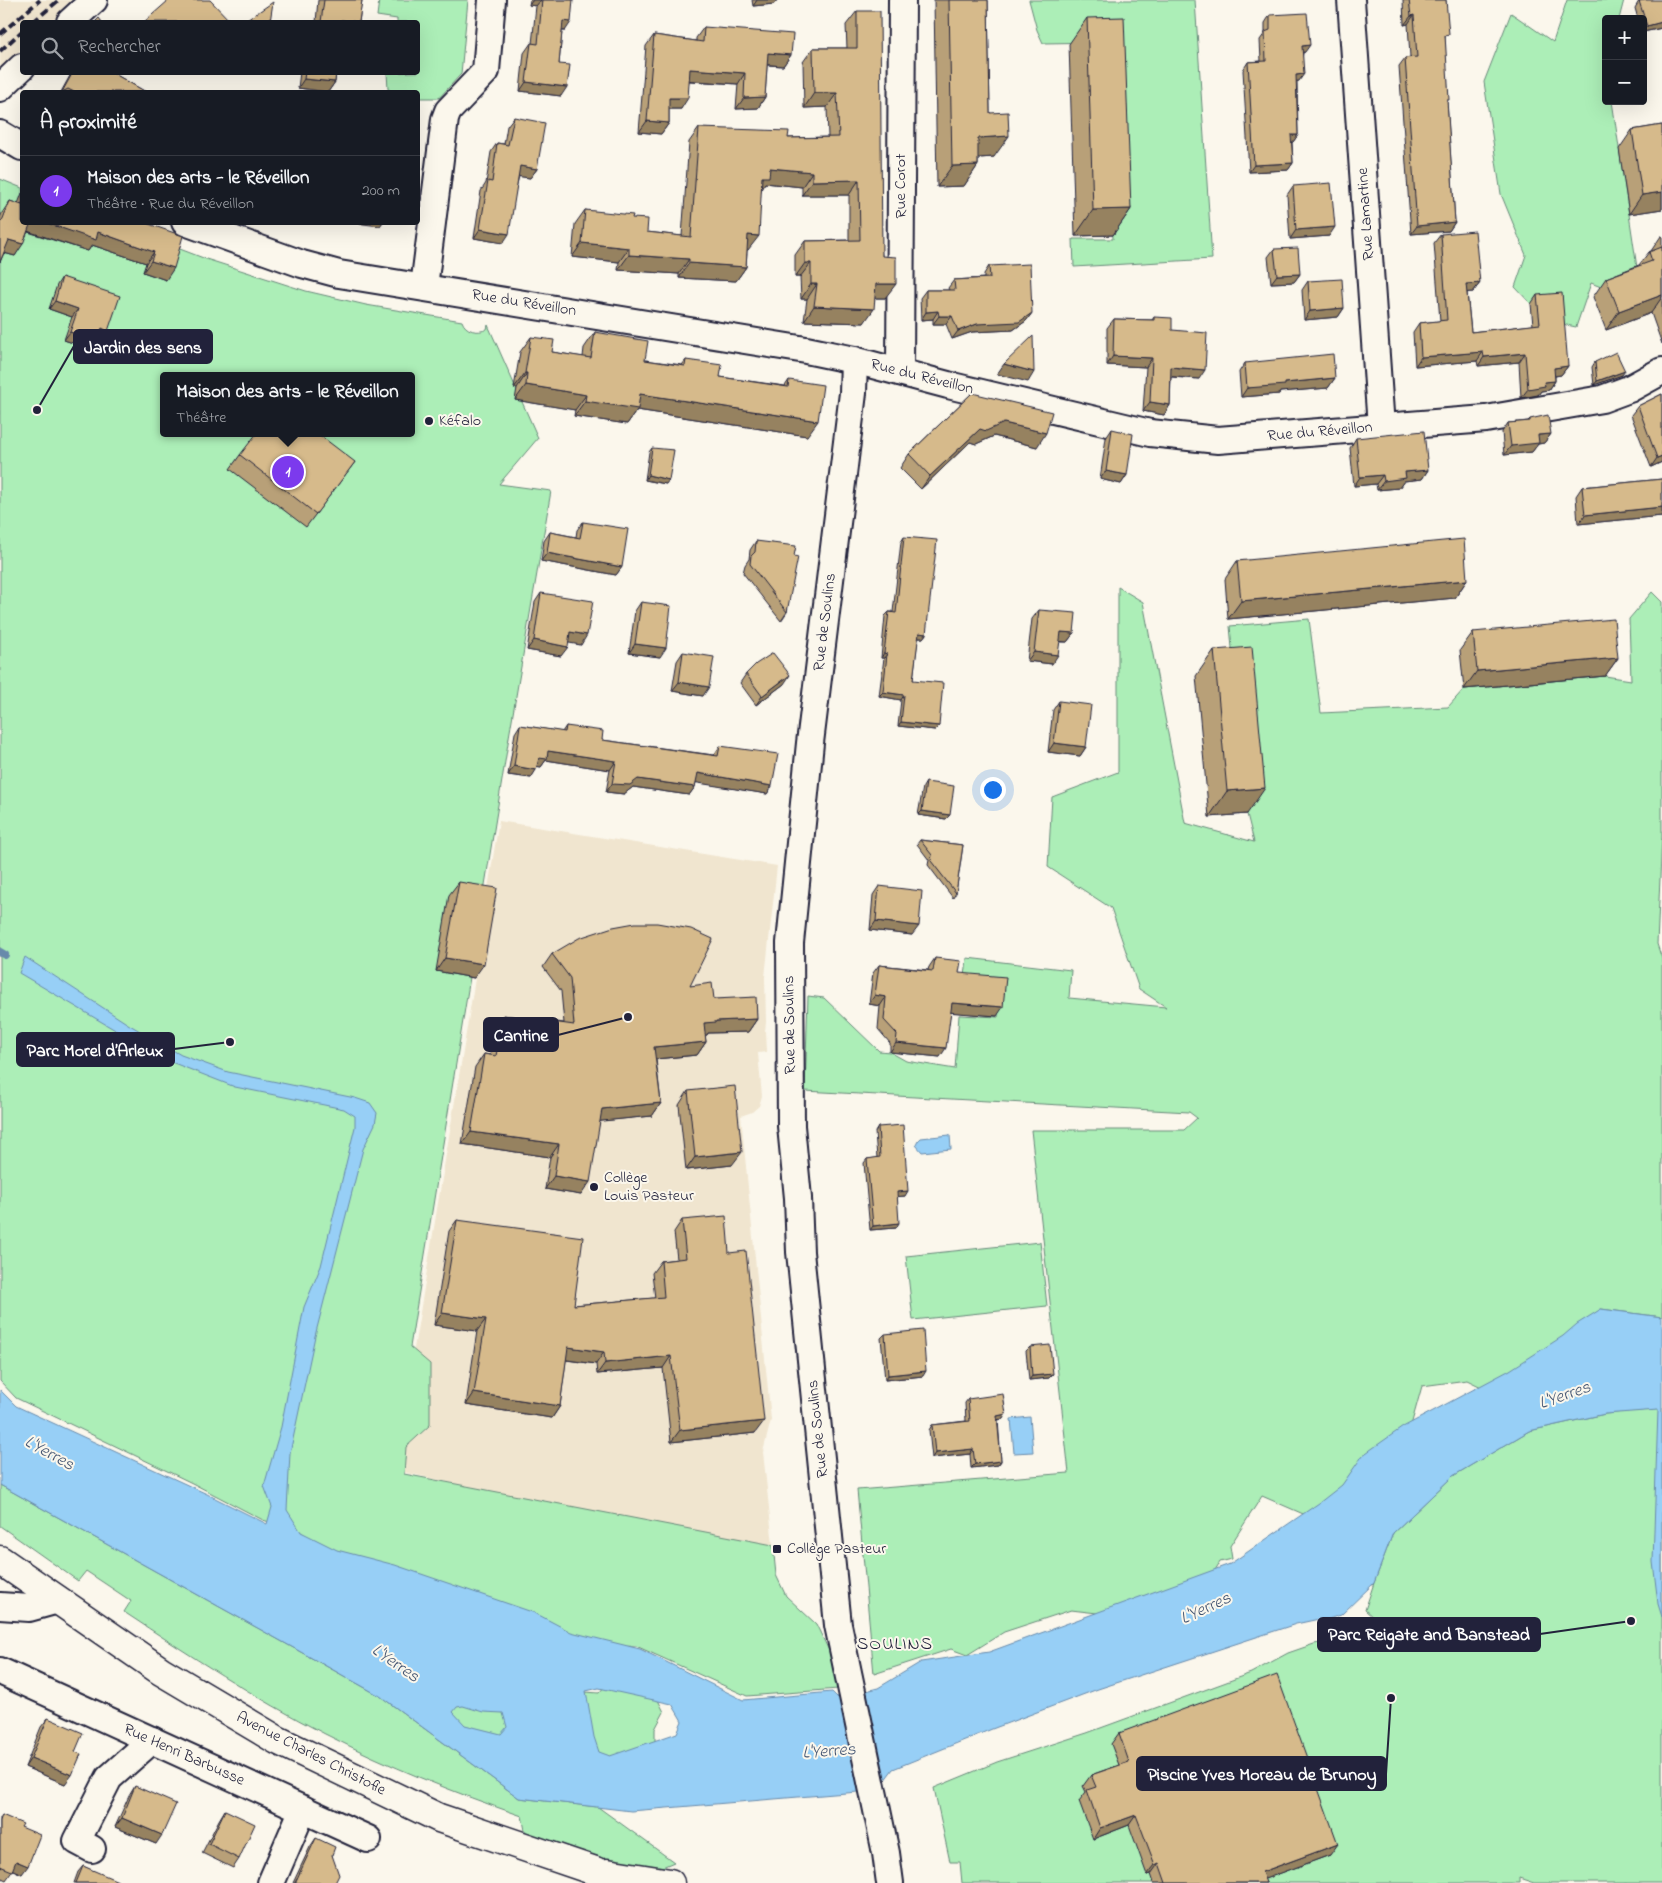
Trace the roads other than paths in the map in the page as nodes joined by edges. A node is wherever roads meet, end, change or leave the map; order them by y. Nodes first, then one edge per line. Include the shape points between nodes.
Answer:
1 (94, 0) edge
2 (492, 0) edge
3 (902, 0) edge
4 (1351, 0) edge
5 (72, 20) edge
6 (20, 69) edge
7 (0, 88) edge
8 (0, 134) edge
9 (20, 146) edge
10 (192, 225) edge
11 (424, 287) junction
12 (854, 360) junction
13 (1662, 371) edge
14 (900, 372) junction
15 (1381, 427) junction
16 (0, 1560) edge
17 (58, 1600) junction
18 (0, 1606) edge
19 (0, 1671) edge
20 (152, 1740) junction
21 (303, 1809) junction
22 (368, 1839) dead end
23 (92, 1849) dead end
24 (595, 1871) junction
25 (270, 1883) edge
26 (624, 1883) edge
27 (670, 1883) edge
28 (890, 1883) edge

1 - 5 street
2 - 11 street via 486,71 448,111 445,119
3 - 14 street, Rue Corot
4 - 15 street, Rue Lamartine
6 - 7 street
8 - 9 street
10 - 11 street, Rue du Réveillon via 339,274
11 - 12 street, Rue du Réveillon
12 - 14 street, Rue du Réveillon
12 - 28 street, Rue de Soulins via 853,393 810,743 790,943 792,1126 800,1252 838,1625
13 - 15 street, Rue du Réveillon via 1602,399 1486,419
14 - 15 street, Rue du Réveillon via 1150,433 1218,440
16 - 17 main road, Avenue Charles Christofle
17 - 18 street via 29,1608
17 - 24 main road, Avenue Charles Christofle via 161,1671 276,1740 439,1818
19 - 20 street, Rue Henri Barbusse
20 - 21 street, Rue Henri Barbusse
20 - 23 street via 109,1778 77,1842
21 - 22 street, Rue Henri Barbusse
21 - 25 street
24 - 26 main road, Avenue Charles Christofle
24 - 27 main road, Avenue Charles Christofle

